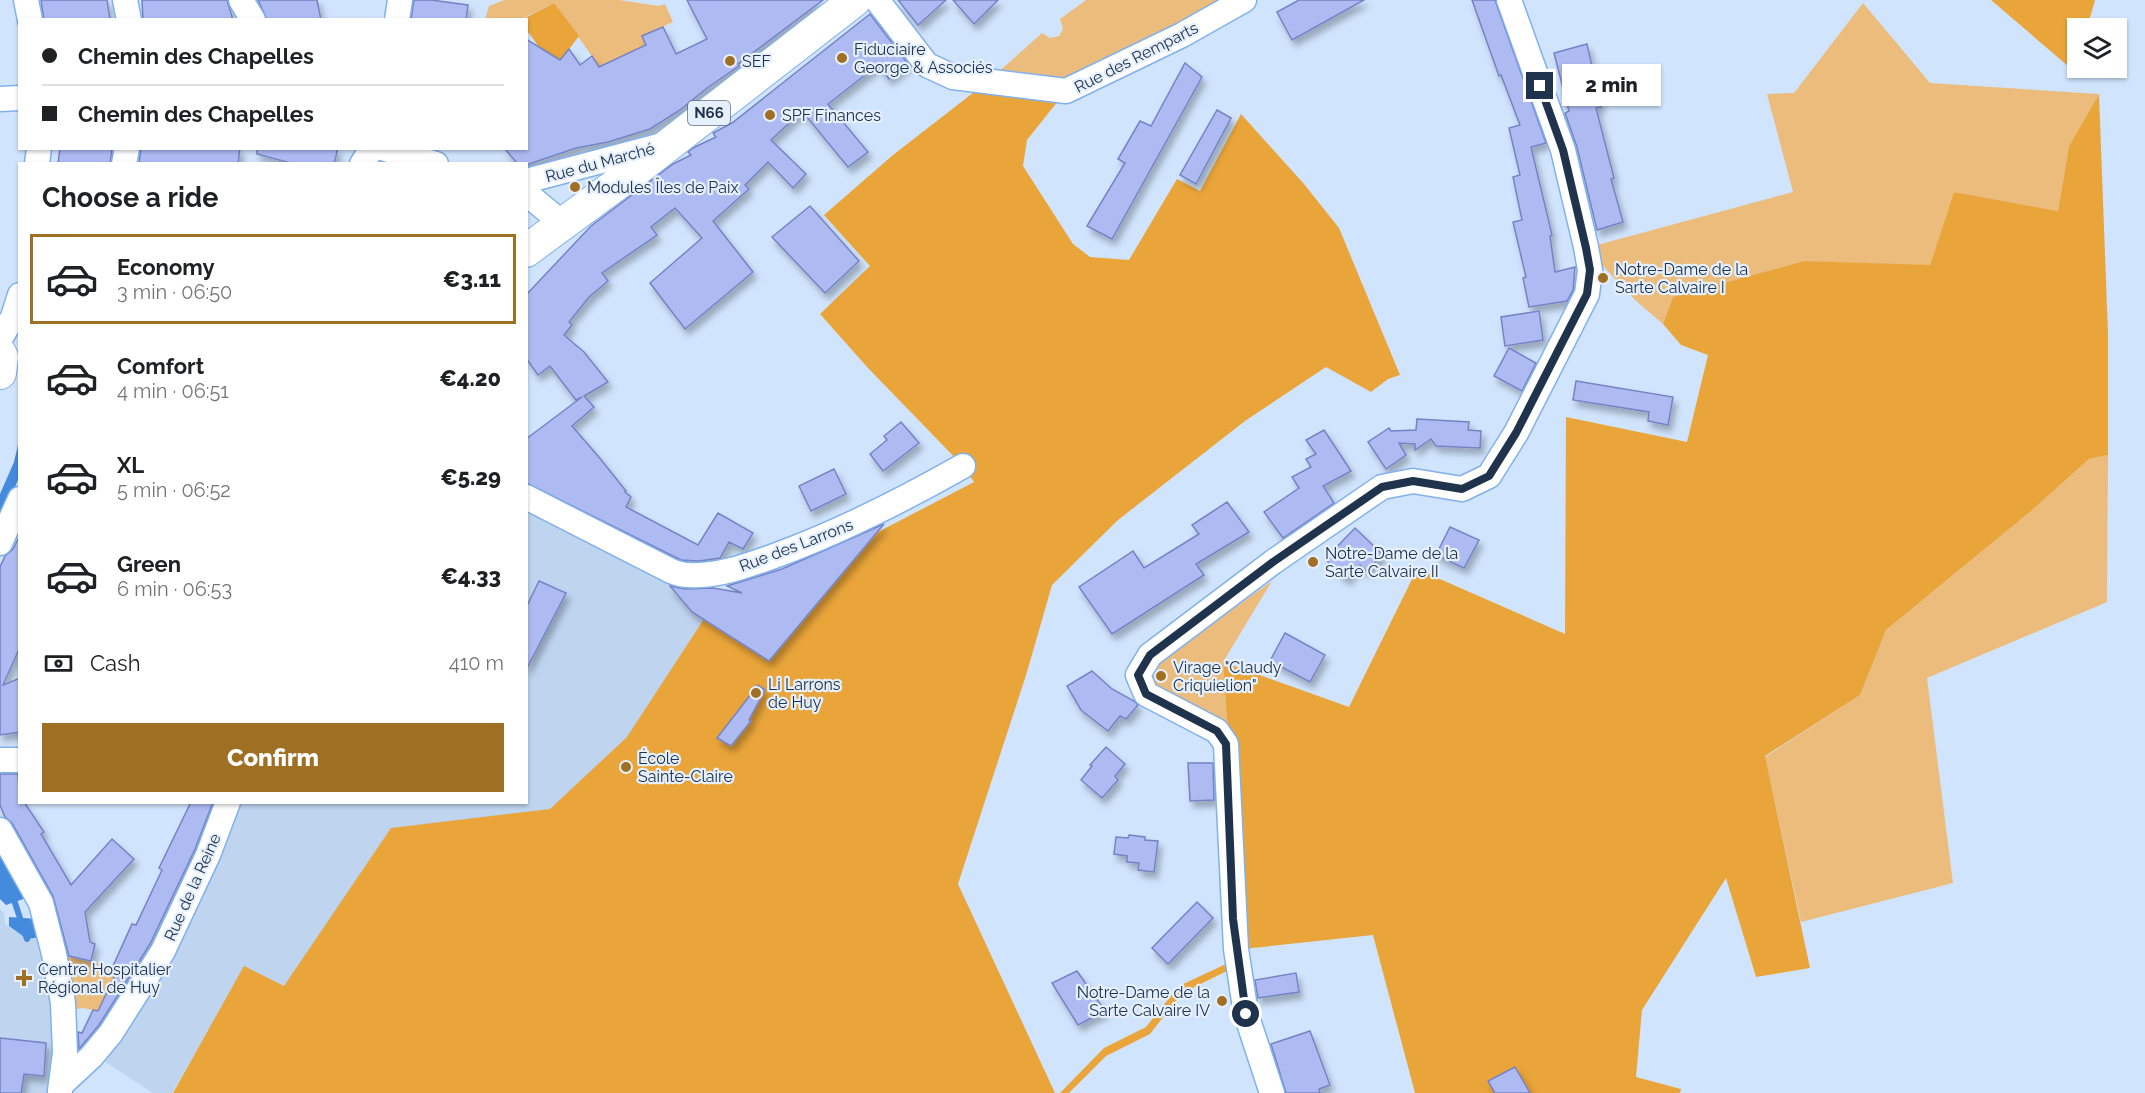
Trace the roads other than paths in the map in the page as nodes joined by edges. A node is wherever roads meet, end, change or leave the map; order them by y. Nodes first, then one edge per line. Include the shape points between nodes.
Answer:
1 (26, 0) edge
2 (125, 0) edge
3 (241, 0) edge
4 (400, 0) edge
5 (855, 0) edge
6 (877, 0) edge
7 (1244, 0) edge
8 (1509, 0) edge
9 (30, 18) edge
10 (129, 18) edge
11 (252, 18) edge
12 (397, 18) edge
13 (18, 98) edge
14 (0, 99) edge
15 (673, 142) junction
16 (385, 150) edge
17 (428, 162) edge
18 (528, 180) edge
19 (528, 195) edge
20 (563, 224) junction
21 (528, 250) edge
22 (18, 301) edge
23 (4, 357) edge
24 (0, 387) edge
25 (18, 390) edge
26 (963, 466) dead end
27 (528, 498) edge
28 (18, 503) edge
29 (0, 542) edge
30 (0, 760) edge
31 (18, 760) edge
32 (227, 804) edge
33 (0, 830) edge
34 (61, 1088) edge
35 (1272, 1093) edge

1 - 9 street
2 - 10 street
3 - 11 street
4 - 12 street
5 - 15 main road, Rue du Marché / N66
6 - 7 street, Rue des Remparts via 927,65 954,77 1066,91
8 - 35 street via 1563,150 1590,270 1587,294 1516,433 1489,476 1462,489 1413,481 1382,487 1273,562 1150,655 1138,675 1146,694 1217,731 1226,744 1236,949 1246,1014
13 - 14 street
15 - 18 street, Rue du Marché
15 - 20 main road, Rue du Marché / N66
16 - 17 street
19 - 20 street
20 - 21 main road, N66
22 - 23 street
24 - 25 main road
26 - 27 street, Rue des Larrons via 823,538 749,565 686,576
28 - 29 street
30 - 31 street
32 - 34 street, Rue de la Reine via 163,951 111,1033
33 - 34 street via 44,913 63,1003 65,1053

